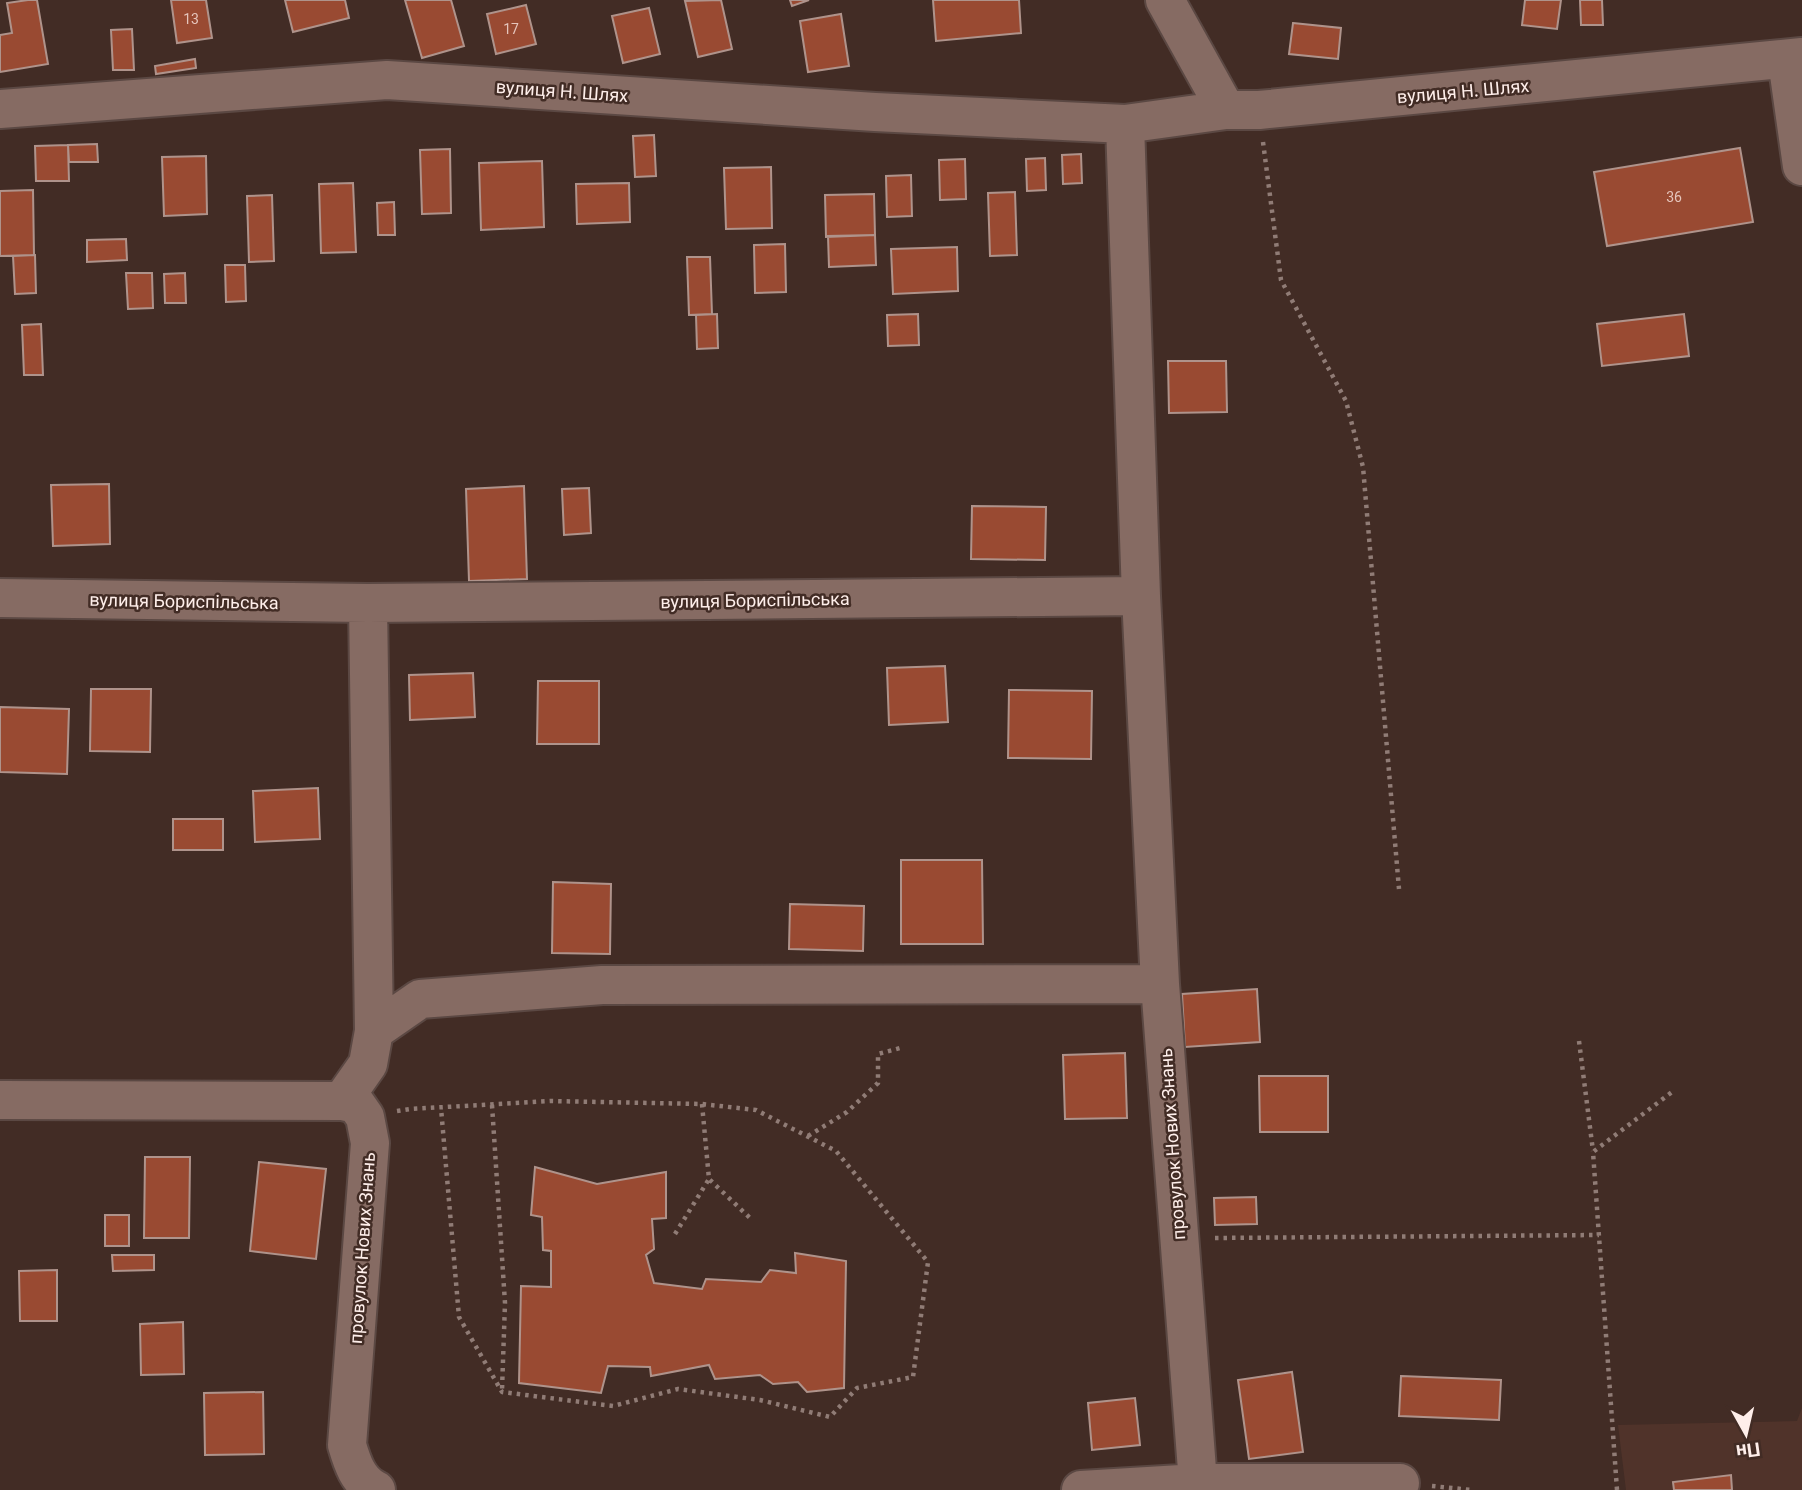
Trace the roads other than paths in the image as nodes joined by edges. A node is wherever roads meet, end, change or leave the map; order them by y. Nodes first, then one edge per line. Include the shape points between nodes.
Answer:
1 (1165, 0) edge
2 (1795, 59) edge
3 (0, 109) edge
4 (1242, 110) junction
5 (1125, 124) junction
6 (1802, 166) edge
7 (1141, 596) junction
8 (0, 598) edge
9 (368, 603) junction
10 (1160, 984) junction
11 (374, 1031) junction
12 (0, 1100) edge
13 (354, 1109) junction
14 (1198, 1483) junction
15 (1400, 1483) dead end
16 (376, 1490) edge
17 (1082, 1490) edge

1 - 4 street
2 - 4 street, вулиця Н. Шлях
2 - 6 street
3 - 5 street, вулиця Н. Шлях via 387,80
4 - 5 street, вулиця Н. Шлях
5 - 7 street
7 - 9 street, вулиця Бориспільська
7 - 10 street, провулок Нових Знань
8 - 9 street, вулиця Бориспільська
9 - 11 street
10 - 11 street via 602,985 420,999
10 - 14 street, провулок Нових Знань
11 - 13 street
12 - 13 street
13 - 16 street, провулок Нових Знань via 370,1143 347,1444 354,1468
14 - 15 street
14 - 17 street

